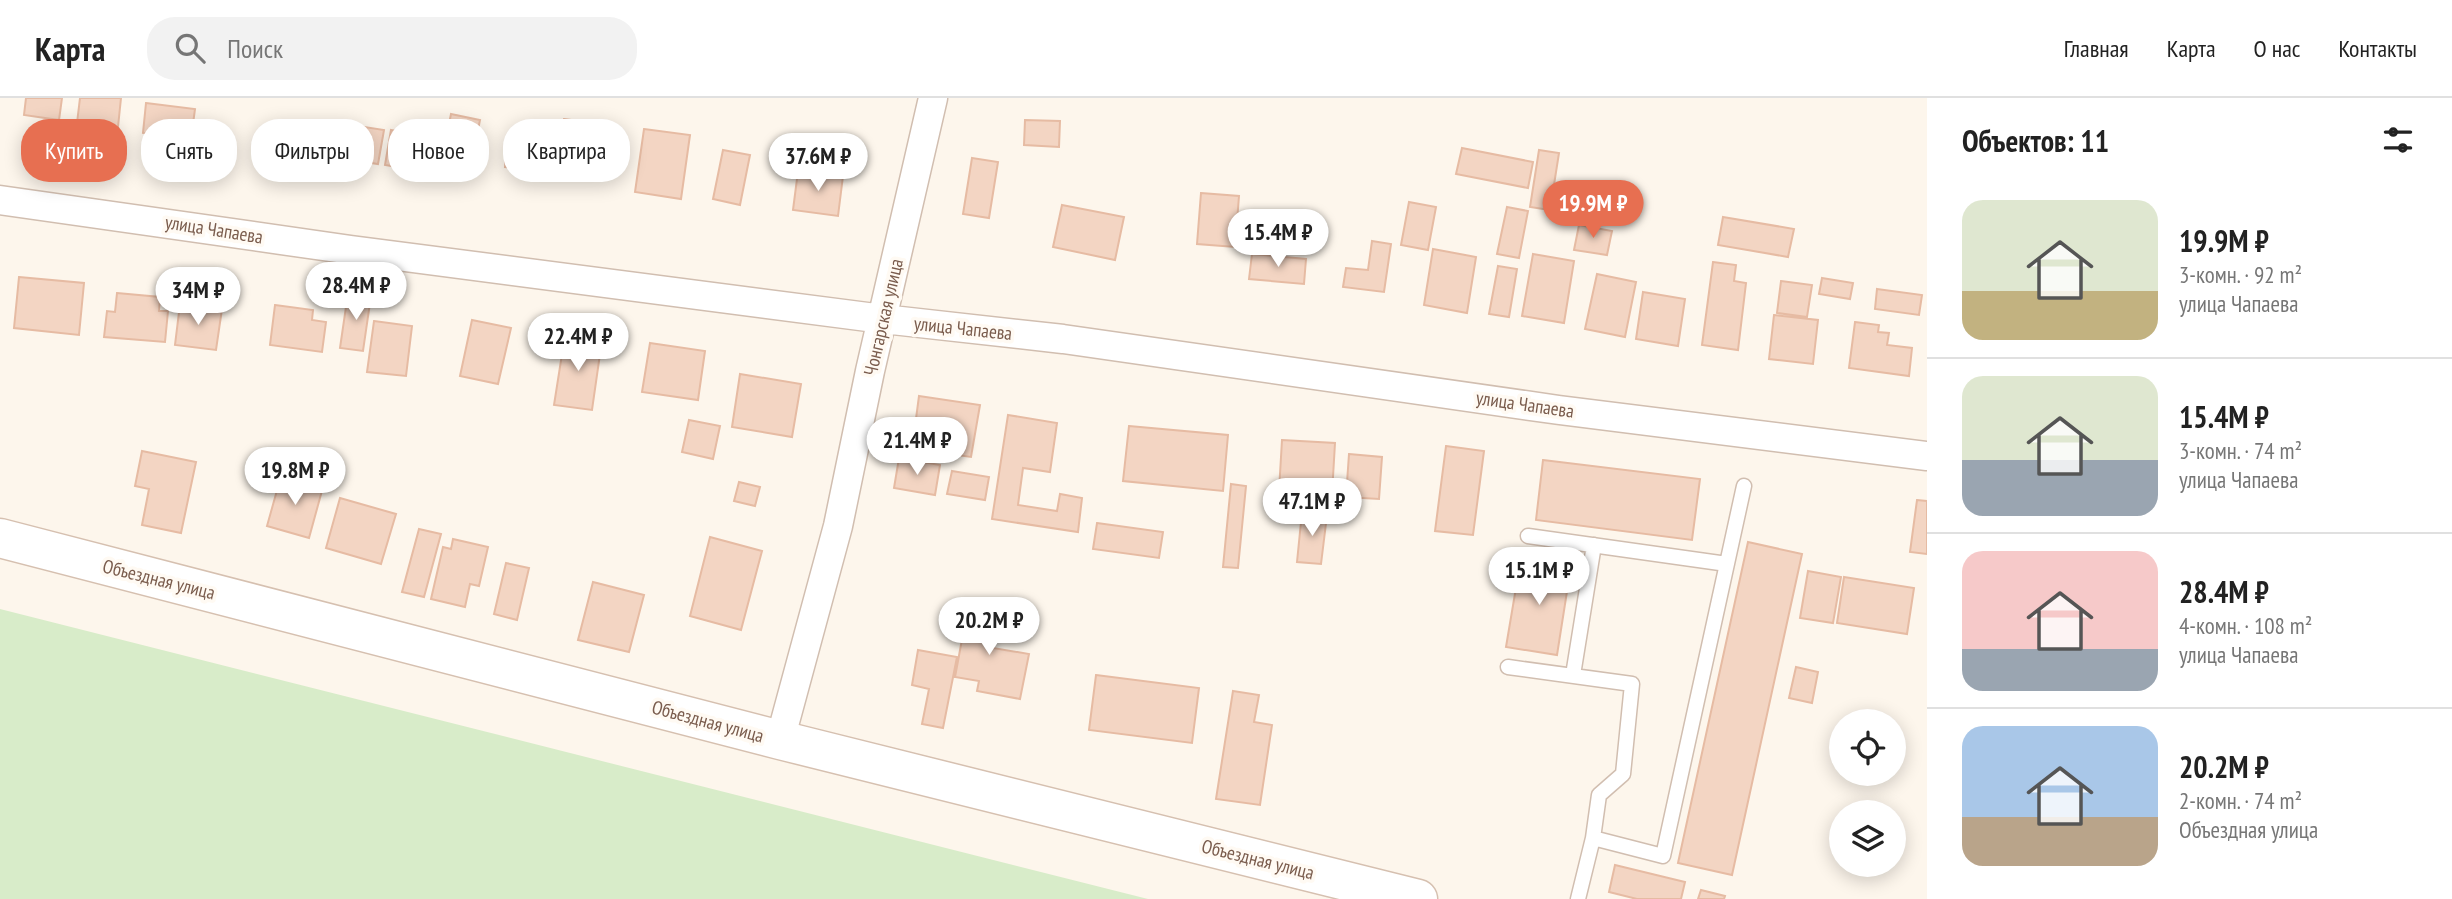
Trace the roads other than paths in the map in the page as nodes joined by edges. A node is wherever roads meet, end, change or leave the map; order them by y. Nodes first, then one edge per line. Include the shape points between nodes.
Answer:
1 (933, 98) edge
2 (0, 200) edge
3 (883, 319) junction
4 (1927, 456) edge
5 (1744, 486) dead end
6 (1528, 536) dead end
7 (0, 538) edge
8 (1594, 545) junction
9 (1727, 564) junction
10 (1508, 667) dead end
11 (1573, 675) junction
12 (780, 740) junction
13 (1593, 838) junction
14 (1418, 899) edge
15 (1578, 899) edge

1 - 3 street, Чонгарская улица
2 - 3 street, улица Чапаева
3 - 4 street, улица Чапаева via 1063,339 1559,410
3 - 12 street, Чонгарская улица via 838,526
5 - 9 lane
6 - 8 lane
7 - 12 street, Объездная улица
8 - 9 lane
8 - 11 lane
9 - 13 lane via 1663,856
10 - 11 lane
11 - 13 lane via 1632,684 1623,774 1599,795
12 - 14 street, Объездная улица
13 - 15 lane

